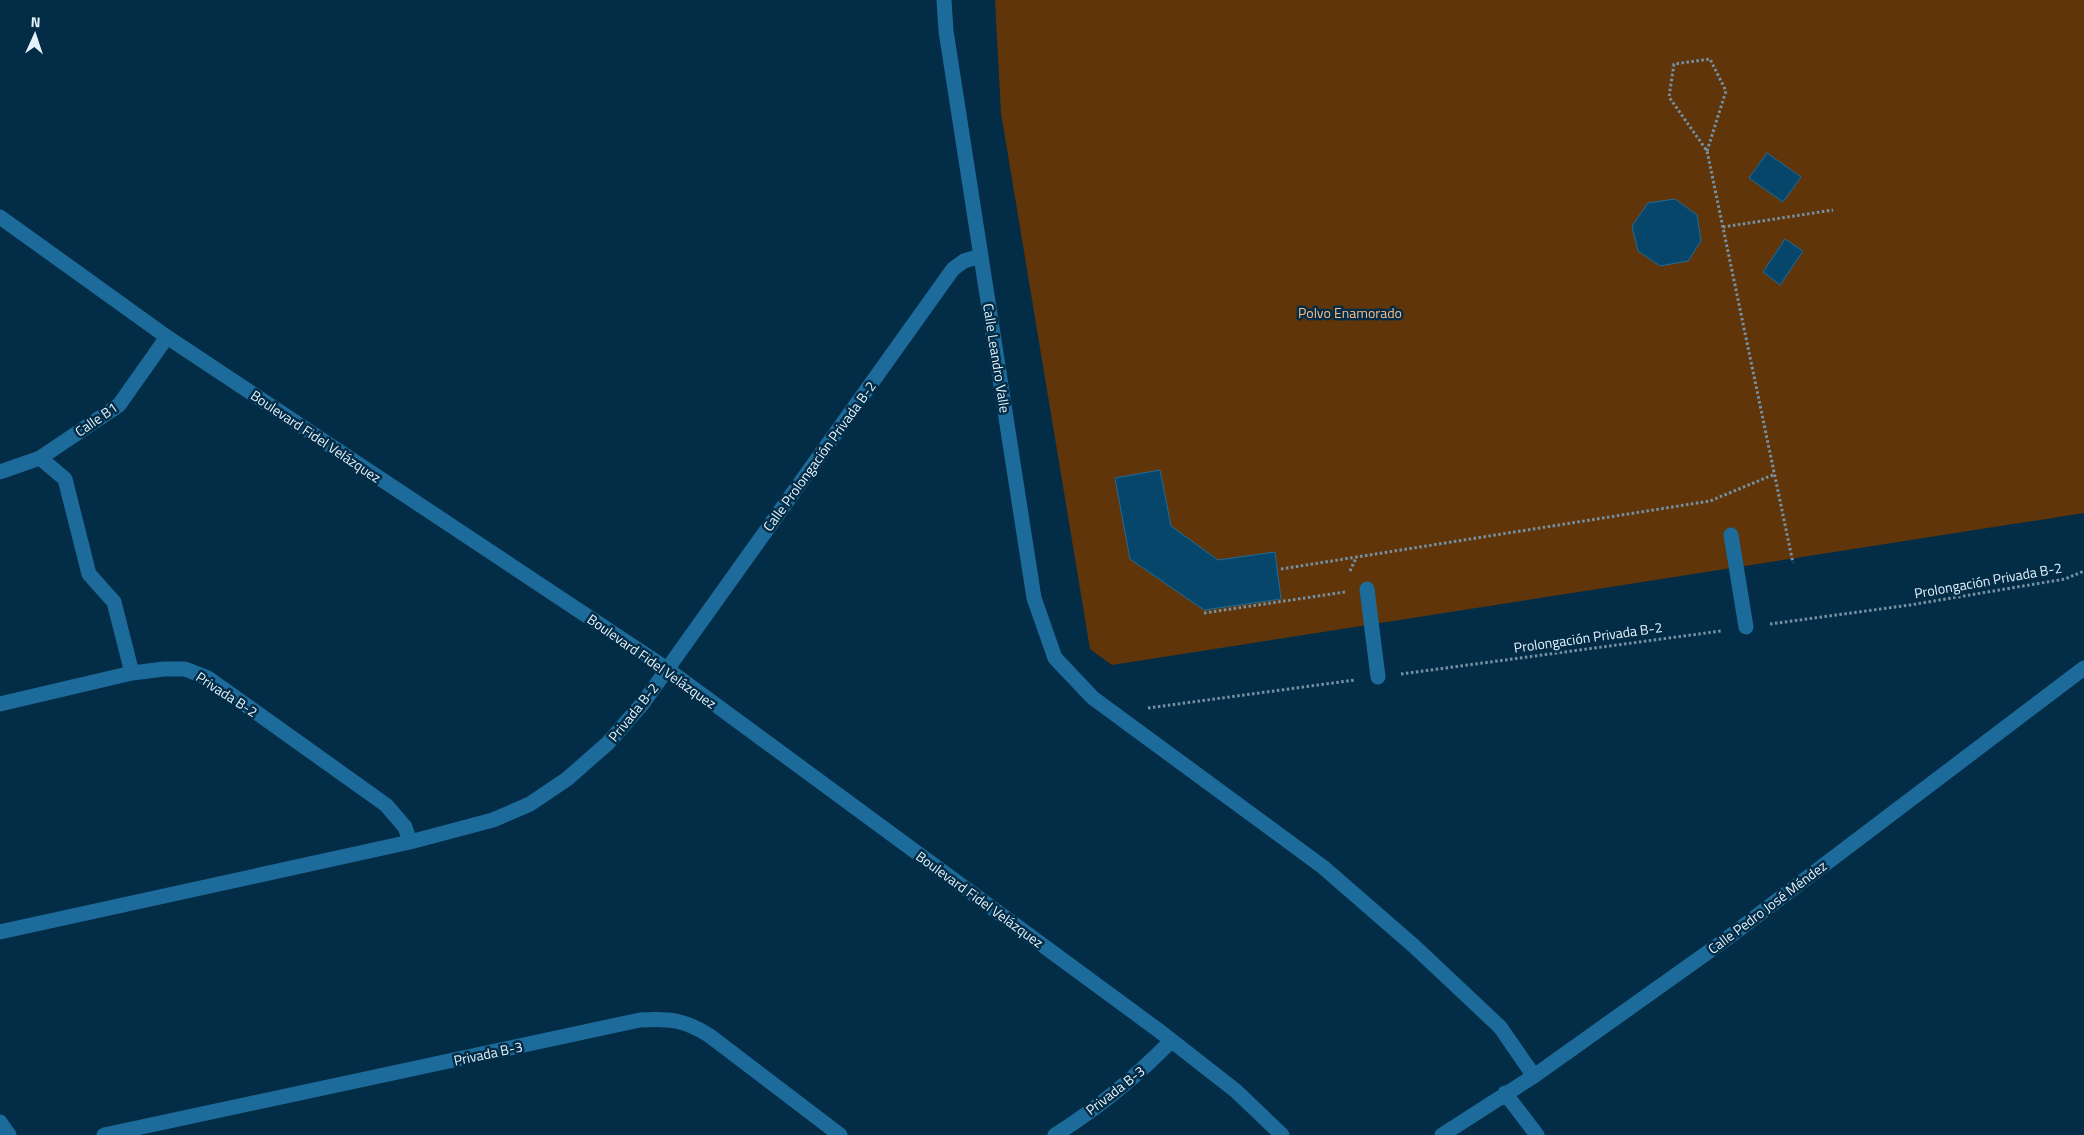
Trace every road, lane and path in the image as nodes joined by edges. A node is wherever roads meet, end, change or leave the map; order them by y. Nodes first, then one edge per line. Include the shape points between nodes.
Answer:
1 (944, 0) edge
2 (1707, 151) junction
3 (1833, 210) dead end
4 (0, 217) edge
5 (1723, 227) junction
6 (982, 256) junction
7 (166, 337) junction
8 (40, 458) junction
9 (0, 472) edge
10 (1775, 474) junction
11 (1730, 535) dead end
12 (1793, 563) dead end
13 (1282, 569) dead end
14 (2084, 571) edge
15 (1367, 589) dead end
16 (1348, 591) dead end
17 (1204, 613) dead end
18 (1746, 627) junction
19 (2084, 668) edge
20 (667, 669) junction
21 (132, 673) junction
22 (1378, 677) junction
23 (0, 704) edge
24 (1138, 706) dead end
25 (410, 842) junction
26 (0, 932) edge
27 (1171, 1040) junction
28 (1534, 1076) junction
29 (1505, 1093) junction
30 (0, 1122) edge
31 (9, 1135) edge
32 (104, 1135) edge
33 (840, 1135) edge
34 (1055, 1135) edge
35 (1282, 1135) edge
36 (1442, 1135) edge
37 (1537, 1135) edge

1 - 6 street, Calle Leandro Valle via 946,31
2 - 2 path via 1726,90 1710,59 1674,64 1669,97
2 - 5 path
3 - 5 path
4 - 7 street, Boulevard Fidel Velázquez
5 - 10 path
6 - 20 street, Calle Prolongación Privada B-2 via 964,261 952,269
6 - 28 street, Calle Leandro Valle via 1034,598 1055,658 1093,698 1323,868 1415,947 1500,1027
7 - 8 street, Calle B1 via 119,404
7 - 20 street, Boulevard Fidel Velázquez
8 - 9 street, Calle B1
8 - 21 street via 65,479 89,574 114,602
10 - 12 path
10 - 13 path via 1710,501
11 - 18 street
14 - 18 path, Prolongación Privada B-2 via 2065,579 1910,605
15 - 22 street
16 - 17 path
18 - 22 path, Prolongación Privada B-2
19 - 28 street, Calle Pedro José Méndez via 1725,940
20 - 25 street, Privada B-2 via 608,743 567,779 530,804 493,820
20 - 27 street, Boulevard Fidel Velázquez
21 - 23 street, Privada B-2
21 - 25 street, Privada B-2 via 164,668 185,669 208,678 386,805 404,827
22 - 24 path, Prolongación Privada B-2 via 1148,708
25 - 26 street, Privada B-2
27 - 34 street, Privada B-3 via 1111,1096
27 - 35 street, Boulevard Fidel Velázquez via 1236,1091
28 - 29 street, Calle Pedro José Méndez
29 - 36 street, Calle Pedro José Méndez
29 - 37 street
30 - 31 street
32 - 33 street, Privada B-3 via 640,1020 663,1018 682,1021 710,1036

